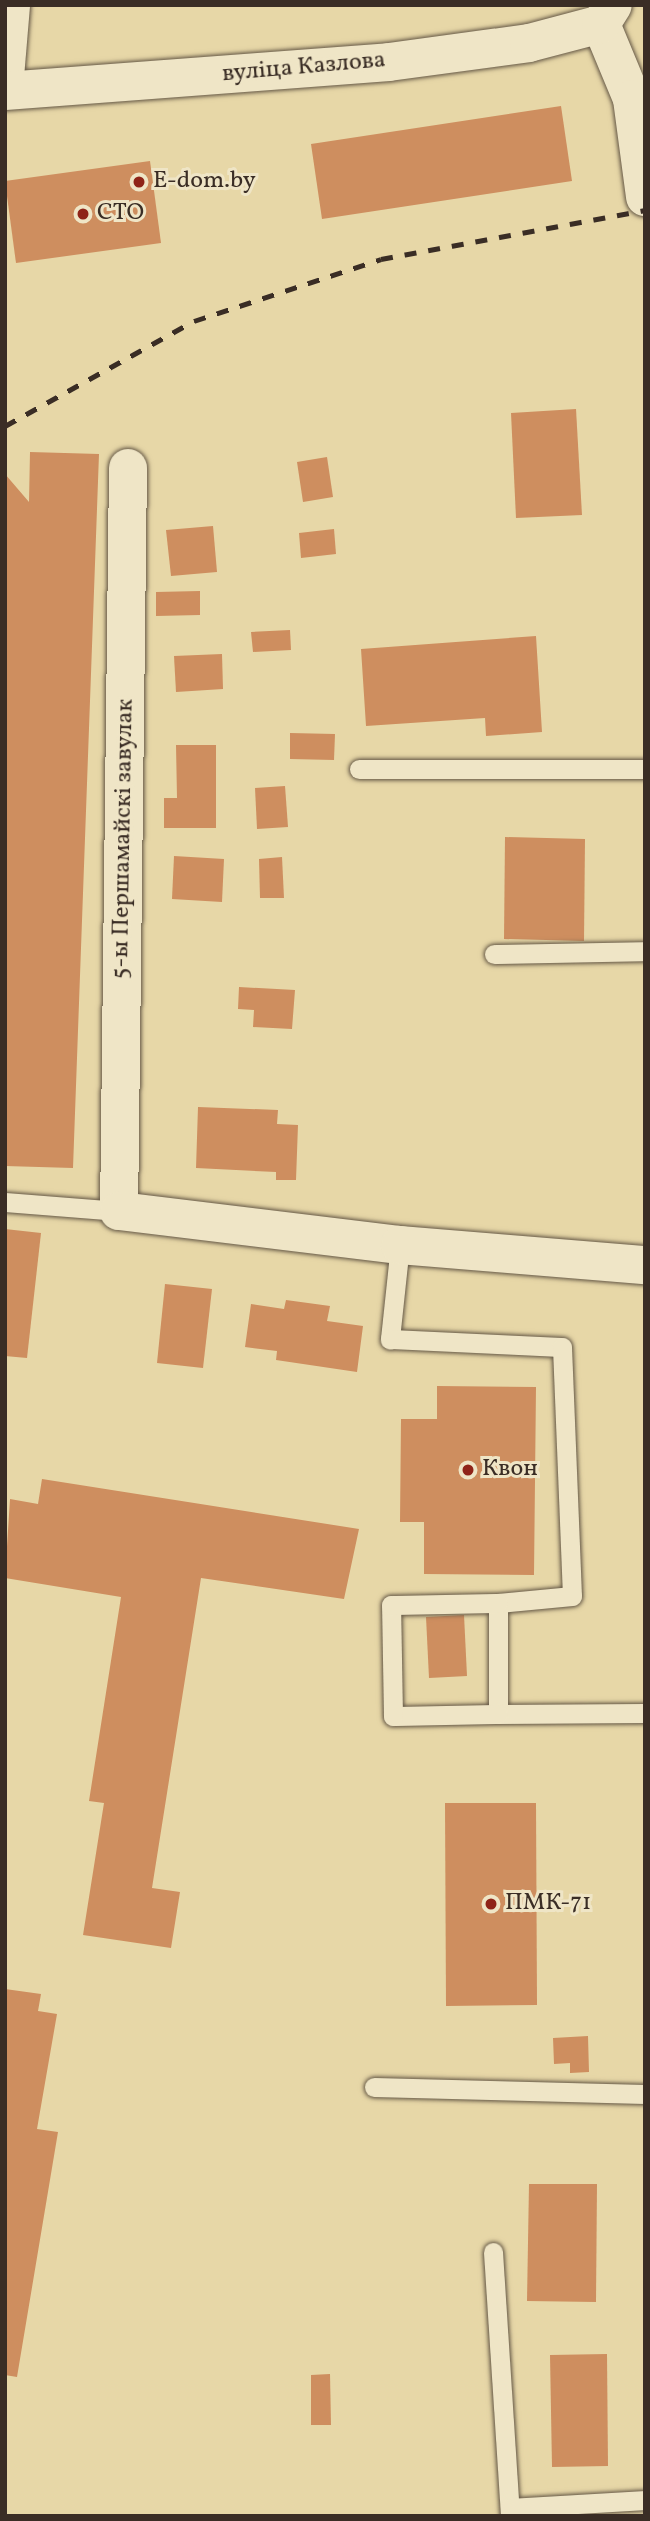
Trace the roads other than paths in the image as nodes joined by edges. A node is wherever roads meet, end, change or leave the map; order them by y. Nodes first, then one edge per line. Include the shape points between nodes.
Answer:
1 (11, 5) edge
2 (607, 15) edge
3 (5, 77) edge
4 (5, 91) edge
5 (645, 197) edge
6 (128, 468) dead end
7 (359, 769) dead end
8 (645, 769) edge
9 (645, 951) edge
10 (494, 954) dead end
11 (5, 1202) edge
12 (120, 1212) junction
13 (400, 1245) junction
14 (645, 1265) edge
15 (498, 1603) junction
16 (645, 1713) edge
17 (498, 1714) junction
18 (374, 2087) dead end
19 (645, 2094) edge
20 (492, 2252) dead end
21 (645, 2500) edge
22 (510, 2512) edge

1 - 3 street
2 - 4 street, вуліца Казлова via 529,43 389,62
2 - 5 street via 632,99
6 - 12 street, 5-ы Першамайскі завулак
7 - 8 lane
9 - 10 lane
11 - 12 lane
12 - 13 street
13 - 14 street
13 - 15 lane via 390,1339 562,1346 572,1596
15 - 17 lane
15 - 17 lane via 391,1605 393,1716
16 - 17 lane
18 - 19 lane
20 - 22 lane
21 - 22 lane

